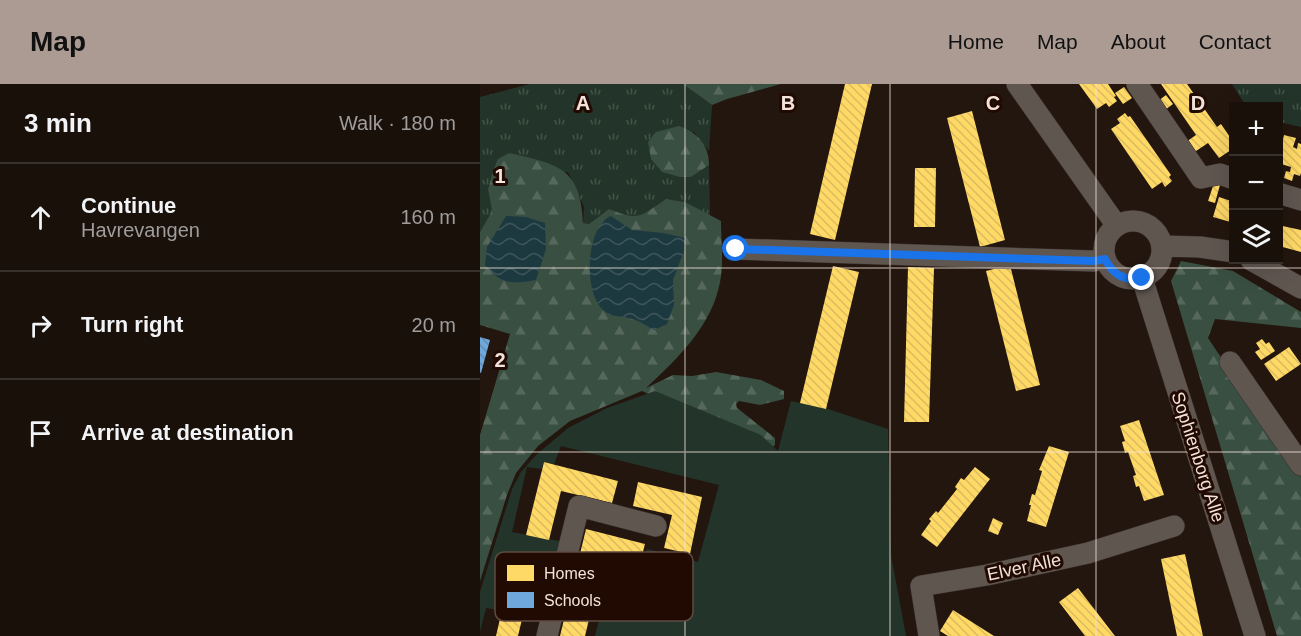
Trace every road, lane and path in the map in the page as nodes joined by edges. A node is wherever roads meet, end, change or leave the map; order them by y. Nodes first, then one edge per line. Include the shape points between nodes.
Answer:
1 (1017, 84) edge
2 (1137, 84) edge
3 (1229, 177) edge
4 (1283, 195) edge
5 (1301, 200) edge
6 (1117, 226) junction
7 (1162, 246) junction
8 (736, 249) dead end
9 (1229, 251) edge
10 (1105, 259) junction
11 (1258, 264) edge
12 (1142, 278) junction
13 (1301, 288) edge
14 (1230, 362) dead end
15 (1301, 465) edge
16 (656, 526) dead end
17 (1174, 526) dead end
18 (568, 552) edge
19 (551, 621) edge
20 (547, 636) edge
21 (929, 636) edge
22 (1256, 636) edge

1 - 6 street
2 - 3 street via 1201,178 1220,174
4 - 5 street
6 - 7 street via 1136,221 1145,224 1153,229
6 - 10 street via 1106,240
7 - 9 street
7 - 12 street via 1160,262
8 - 10 street
10 - 12 street via 1116,274
11 - 13 street
12 - 22 street, Sophienborg Alle
14 - 15 street
16 - 18 street via 579,506
17 - 21 street, Elver Alle via 1088,553 921,586
19 - 20 street

